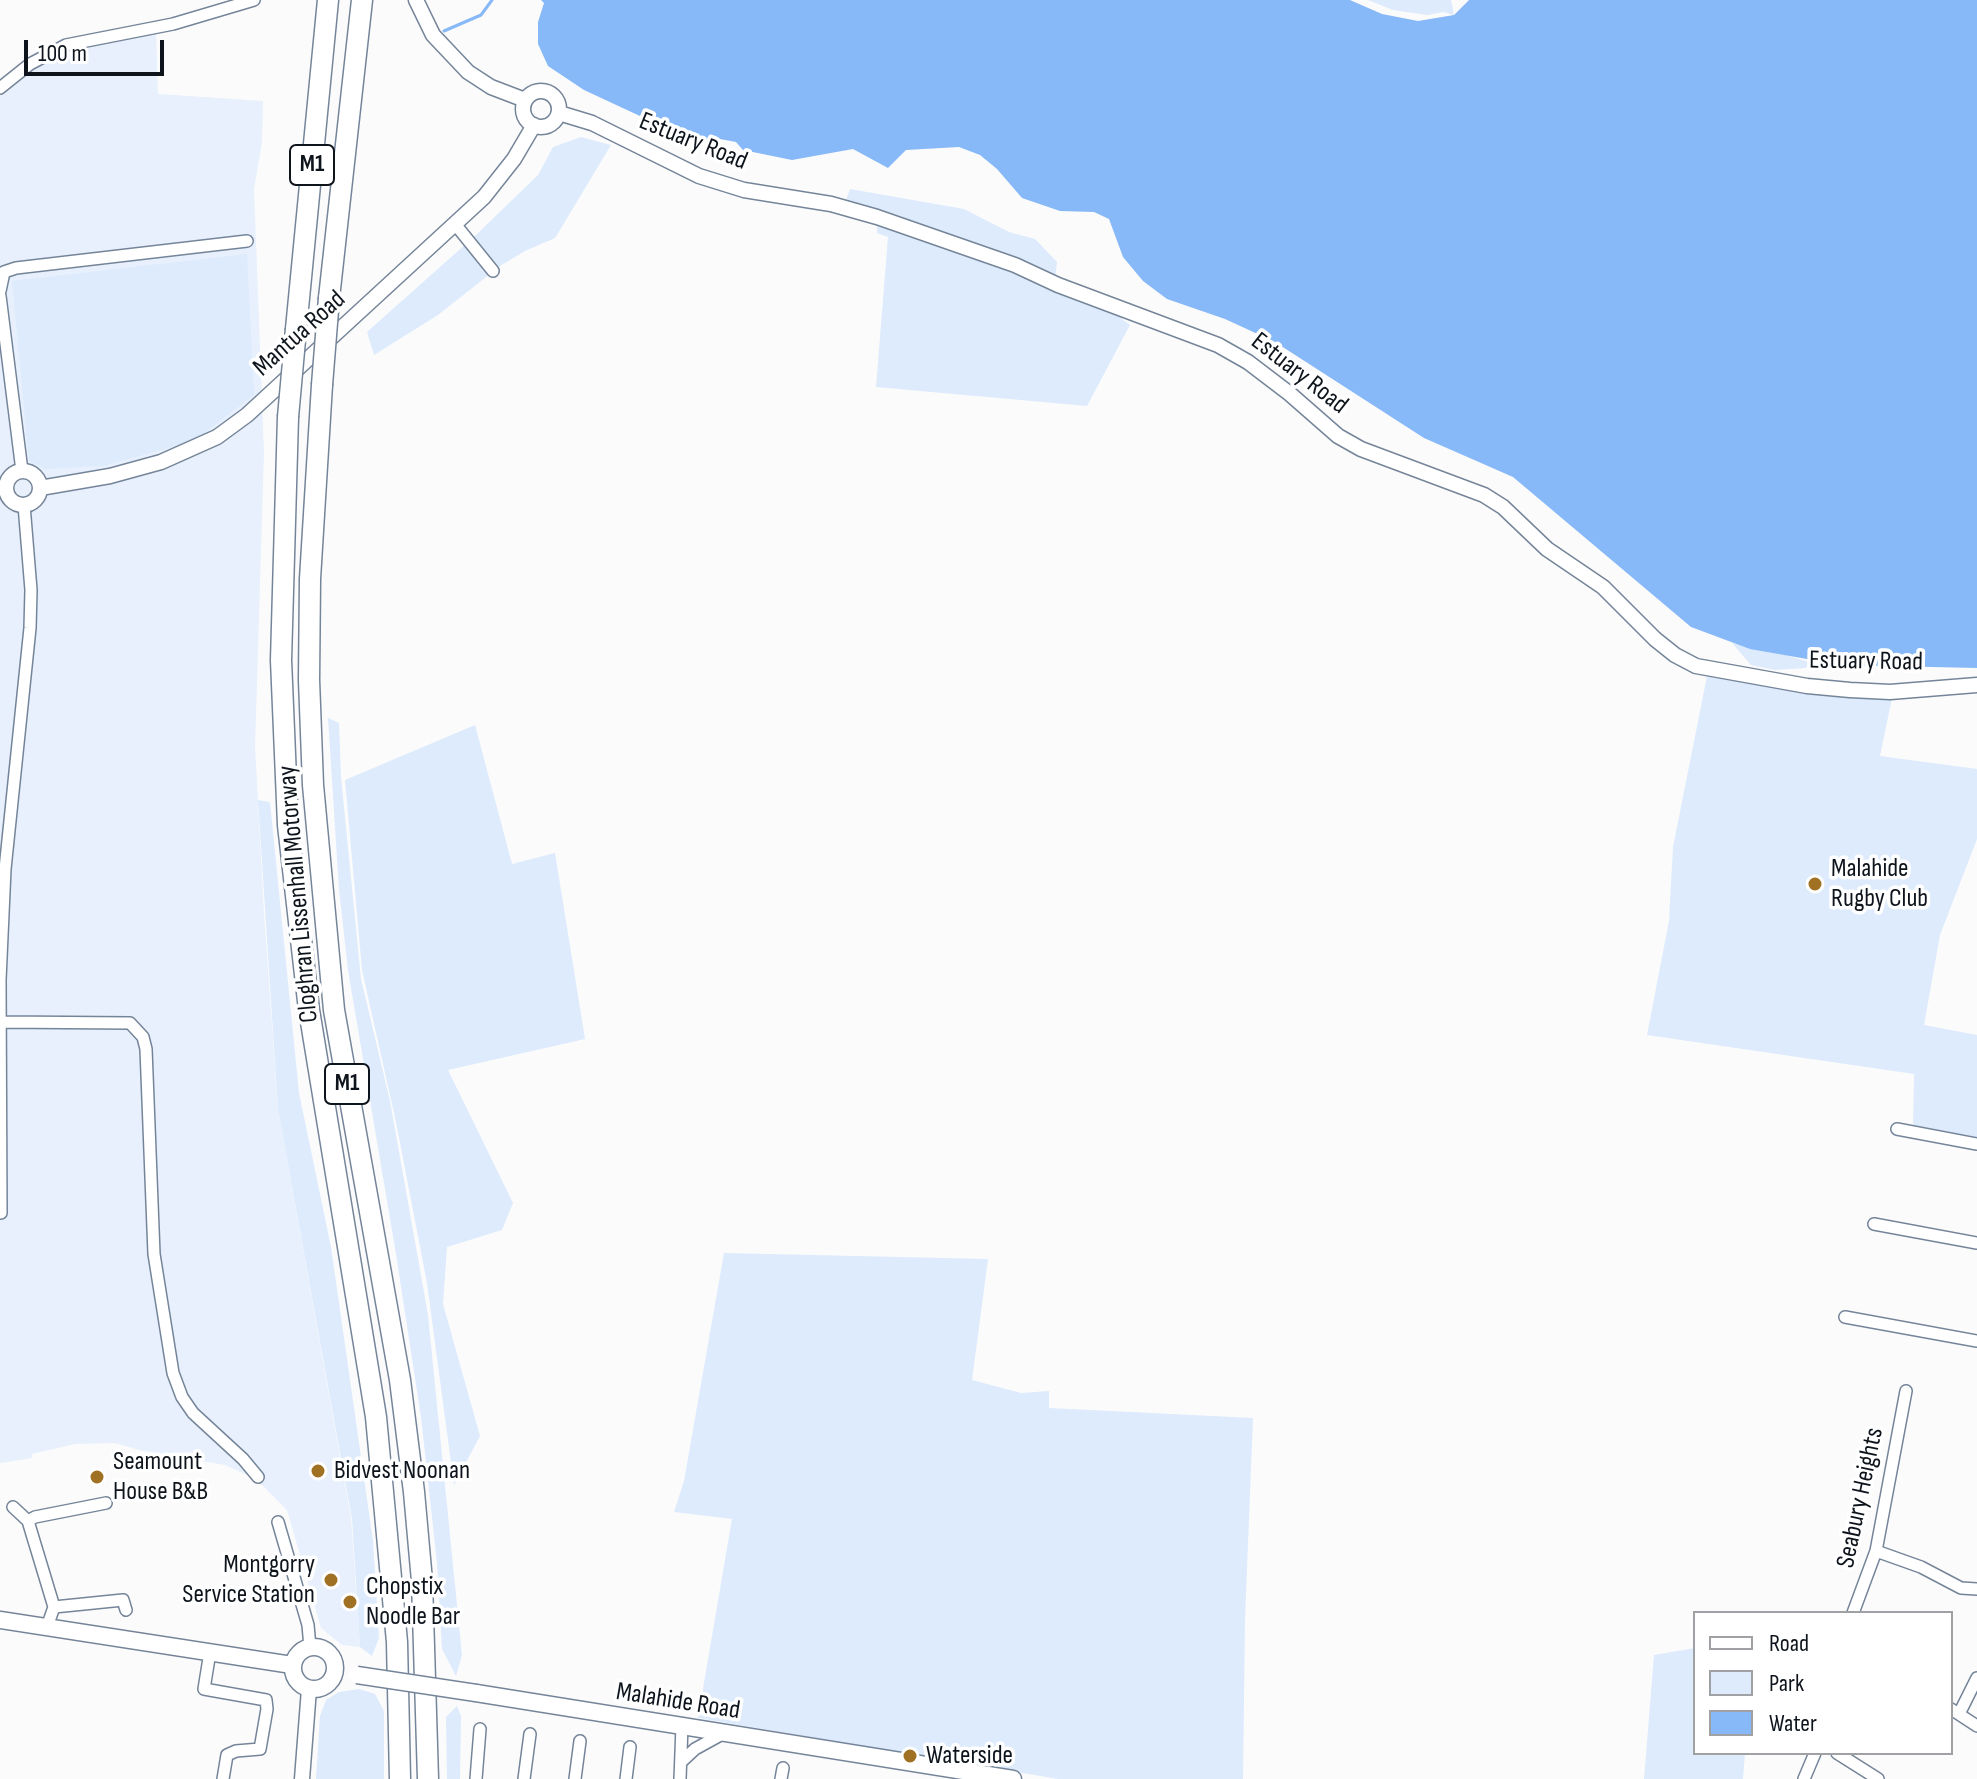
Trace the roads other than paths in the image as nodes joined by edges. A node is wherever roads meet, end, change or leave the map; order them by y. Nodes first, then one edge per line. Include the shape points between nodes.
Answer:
1 (254, 0) edge
2 (328, 0) edge
3 (362, 0) edge
4 (416, 0) edge
5 (0, 88) edge
6 (525, 100) junction
7 (559, 113) junction
8 (534, 125) junction
9 (455, 224) junction
10 (247, 241) dead end
11 (493, 271) dead end
12 (0, 293) edge
13 (22, 471) junction
14 (40, 488) junction
15 (3, 492) edge
16 (24, 505) junction
17 (1977, 685) edge
18 (1, 1022) edge
19 (1897, 1129) dead end
20 (1977, 1144) edge
21 (1, 1174) edge
22 (1, 1213) edge
23 (1874, 1224) dead end
24 (1977, 1243) edge
25 (1845, 1317) dead end
26 (1977, 1341) edge
27 (1906, 1391) dead end
28 (258, 1477) dead end
29 (106, 1503) dead end
30 (13, 1507) dead end
31 (28, 1521) junction
32 (278, 1522) dead end
33 (1876, 1551) junction
34 (1977, 1589) edge
35 (54, 1607) junction
36 (126, 1610) dead end
37 (1854, 1611) edge
38 (0, 1620) edge
39 (47, 1627) junction
40 (310, 1647) junction
41 (210, 1652) junction
42 (292, 1665) junction
43 (335, 1674) junction
44 (1977, 1678) edge
45 (309, 1689) junction
46 (1955, 1711) edge
47 (682, 1726) junction
48 (1977, 1726) edge
49 (480, 1729) dead end
50 (724, 1733) junction
51 (530, 1734) dead end
52 (580, 1741) dead end
53 (630, 1747) dead end
54 (1814, 1755) edge
55 (1840, 1755) edge
56 (681, 1762) junction
57 (223, 1779) edge
58 (302, 1779) edge
59 (400, 1779) edge
60 (428, 1779) edge
61 (476, 1779) edge
62 (524, 1779) edge
63 (575, 1779) edge
64 (626, 1779) edge
65 (680, 1779) edge
66 (1013, 1779) edge
67 (1804, 1779) edge
68 (1878, 1779) edge

1 - 5 street via 173,24 66,45
2 - 59 highway, Cloghran Lissenhall Motorway / M1, bridge via 288,417 281,660 288,825 309,1010 376,1417 397,1642
3 - 60 highway, Cloghran Lissenhall Motorway / M1, bridge via 322,385 309,680 334,1010 400,1380 412,1478 422,1581
4 - 6 street via 433,35 468,72
6 - 7 street via 533,92 545,91 555,97
6 - 8 street via 523,112
7 - 8 street via 546,126
7 - 17 street, Estuary Road via 592,123 699,176 877,217 1218,345 1248,362 1338,436 1503,507 1547,549 1603,587 1655,639 1696,666 1850,690
8 - 9 street, Mantua Road via 484,197
9 - 11 street
9 - 14 street, Mantua Road via 217,437 136,470
10 - 12 street via 16,268 4,272
12 - 13 street
13 - 14 street via 36,477
13 - 15 street via 9,478
14 - 16 street via 36,499
15 - 16 street
16 - 18 street via 30,628 5,869
18 - 21 street
18 - 28 street via 130,1023 143,1037 154,1254 173,1373 193,1413
19 - 20 street
21 - 22 street
23 - 24 street
25 - 26 street
27 - 33 street, Seabury Heights
29 - 31 street
30 - 31 street
31 - 35 street
32 - 40 street
33 - 34 street via 1961,1588
33 - 37 street, Seabury Heights
35 - 36 street via 123,1600
35 - 39 street
38 - 39 main road
39 - 41 main road
40 - 42 main road via 298,1653
40 - 43 main road via 332,1656
41 - 42 main road
41 - 57 street via 204,1689 266,1700 267,1709 260,1749 227,1755
42 - 45 main road via 295,1678
43 - 45 main road via 322,1688
43 - 47 main road, Malahide Road, bridge
44 - 46 street
45 - 58 street
46 - 48 street
47 - 50 main road, Malahide Road
47 - 56 street
49 - 61 street
50 - 56 street
50 - 66 main road, Malahide Road
51 - 62 street
52 - 63 street
53 - 64 street
54 - 67 street
55 - 68 street
56 - 65 street

